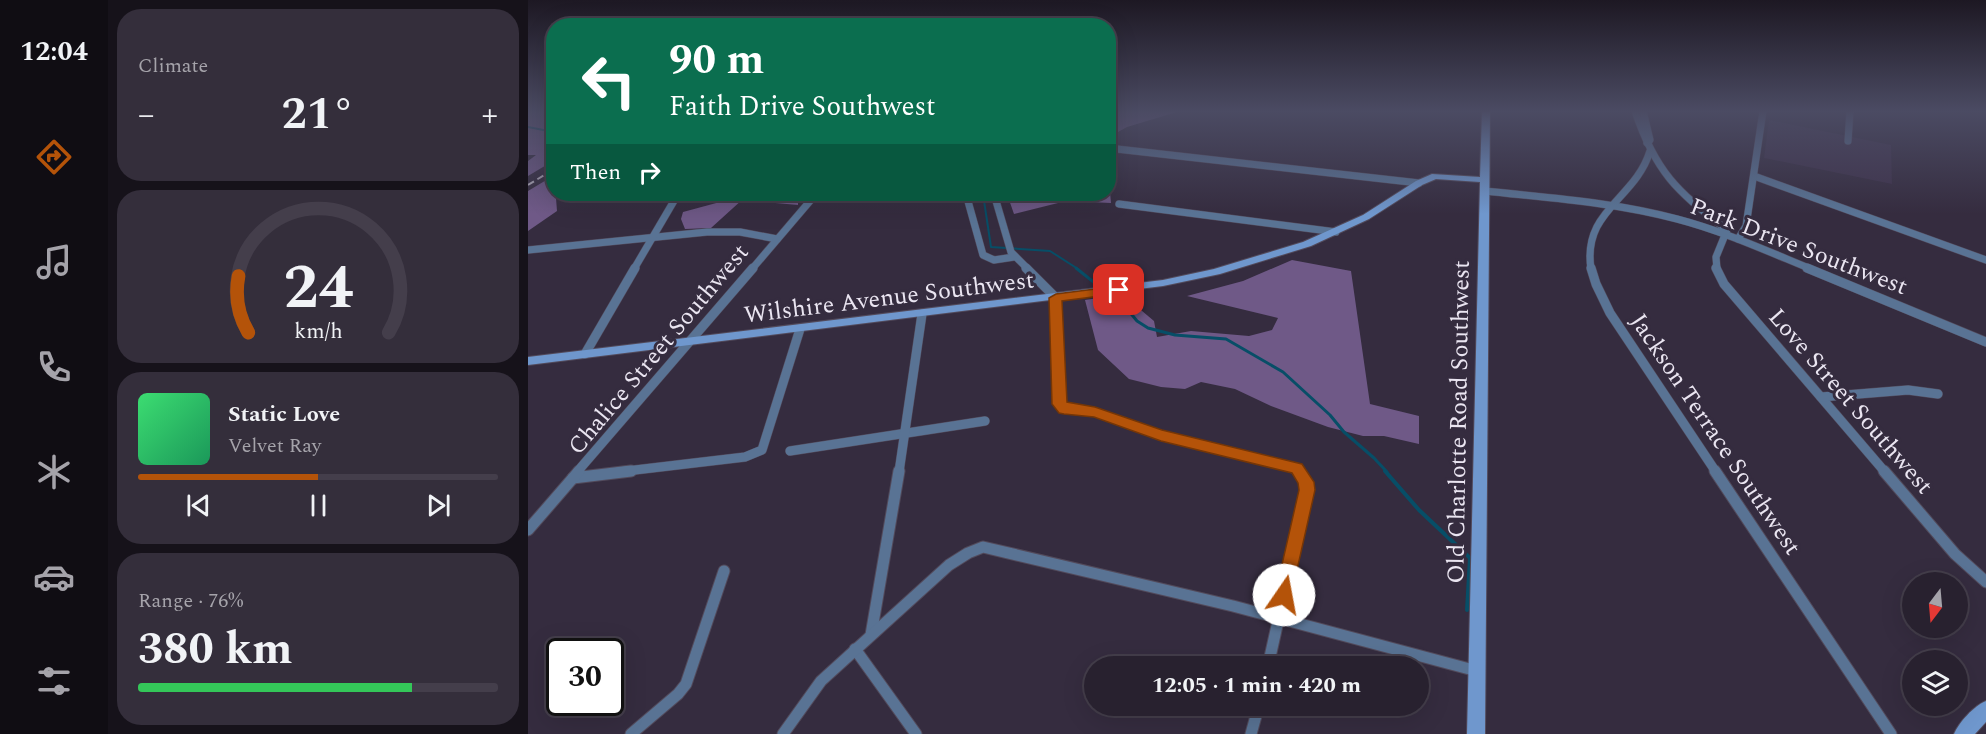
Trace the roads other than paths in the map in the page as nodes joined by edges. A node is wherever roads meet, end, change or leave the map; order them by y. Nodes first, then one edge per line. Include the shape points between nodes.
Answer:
1 (1485, 145) edge
2 (1758, 145) edge
3 (1648, 147) joint
4 (1116, 149) edge
5 (1754, 176) junction
6 (1419, 183) junction
7 (1484, 185) junction
8 (674, 201) edge
9 (810, 201) edge
10 (968, 201) edge
11 (996, 201) edge
12 (1119, 204) dead end
13 (1610, 205) junction
14 (1336, 232) junction
15 (1726, 234) junction
16 (652, 238) junction
17 (1738, 238) junction
18 (777, 239) junction
19 (528, 250) edge
20 (1011, 252) junction
21 (1986, 260) edge
22 (1056, 298) junction
23 (922, 314) junction
24 (800, 329) junction
25 (689, 342) junction
26 (1986, 342) edge
27 (585, 354) junction
28 (528, 361) edge
29 (1938, 394) dead end
30 (1821, 397) junction
31 (985, 421) dead end
32 (903, 434) junction
33 (790, 451) dead end
34 (573, 478) junction
35 (528, 530) edge
36 (724, 571) dead end
37 (1986, 582) edge
38 (1279, 619) junction
39 (871, 635) junction
40 (855, 649) junction
41 (1270, 656) edge
42 (1477, 671) junction
43 (1986, 711) edge
44 (1256, 716) edge
45 (631, 734) edge
46 (783, 734) edge
47 (916, 734) edge
48 (1251, 734) edge
49 (1476, 734) edge
50 (1892, 734) edge
51 (1963, 734) edge

1 - 7 street, Old Charlotte Road Southwest
2 - 5 street
3 - 13 street, Jackson Terrace Southwest via 1647,164 1637,180
3 - 15 street, Jackson Terrace Southwest via 1672,185 1727,230
4 - 6 street
5 - 17 street via 1746,226
5 - 21 street
6 - 7 street, Wilshire Avenue Southwest via 1440,176
6 - 14 street, Wilshire Avenue Southwest
7 - 13 street, Park Drive Southwest
7 - 42 street, Old Charlotte Road Southwest
8 - 16 street
9 - 18 street, Chalice Street Southwest
10 - 20 street via 983,255 994,260
11 - 20 street
12 - 14 street
13 - 15 street, Park Drive Southwest via 1664,215
13 - 50 street, Jackson Terrace Southwest via 1589,239 1594,282 1603,300
14 - 22 street, Wilshire Avenue Southwest via 1216,272
15 - 17 street, Park Drive Southwest
15 - 30 street, Love Street Southwest via 1715,260 1717,274
16 - 18 street via 721,231
16 - 19 street
16 - 27 street
17 - 26 street, Park Drive Southwest
18 - 25 street, Chalice Street Southwest
20 - 22 street
22 - 23 street, Wilshire Avenue Southwest
22 - 38 street via 1058,394 1064,409 1095,412 1161,436 1285,465 1302,474 1307,490
23 - 24 street, Wilshire Avenue Southwest
23 - 32 street
24 - 25 street, Wilshire Avenue Southwest
24 - 34 street via 762,450 754,455
25 - 27 street, Wilshire Avenue Southwest
25 - 34 street, Chalice Street Southwest
27 - 28 street, Wilshire Avenue Southwest
29 - 30 street via 1908,390
30 - 37 street, Love Street Southwest via 1955,554
31 - 32 street
32 - 33 street
32 - 39 street
34 - 35 street, Chalice Street Southwest
36 - 45 street via 686,684
38 - 39 street via 989,547 970,551 949,565
38 - 41 street
38 - 42 street
39 - 40 street
40 - 46 street via 821,681
40 - 47 street
42 - 49 street, Old Charlotte Road Southwest
43 - 51 street
44 - 48 street

